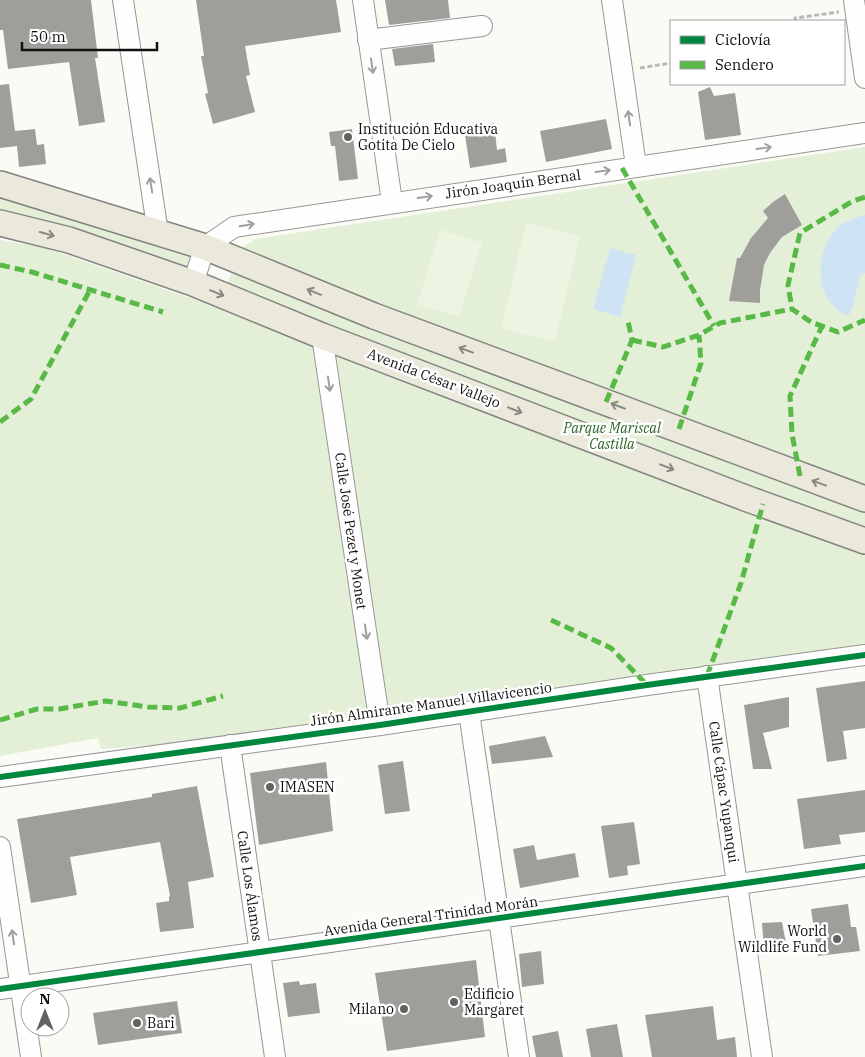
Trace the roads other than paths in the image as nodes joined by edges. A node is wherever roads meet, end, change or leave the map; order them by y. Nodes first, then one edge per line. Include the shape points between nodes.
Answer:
1 (123, 0) edge
2 (363, 0) edge
3 (612, 0) edge
4 (855, 4) edge
5 (482, 26) dead end
6 (368, 40) junction
7 (865, 78) edge
8 (865, 133) edge
9 (636, 166) junction
10 (0, 184) edge
11 (392, 202) junction
12 (0, 223) edge
13 (158, 233) junction
14 (205, 247) junction
15 (193, 283) junction
16 (322, 336) junction
17 (737, 452) junction
18 (790, 472) junction
19 (721, 488) junction
20 (865, 499) edge
21 (776, 509) junction
22 (865, 541) edge
23 (865, 655) edge
24 (707, 676) junction
25 (468, 712) junction
26 (380, 725) junction
27 (230, 745) junction
28 (0, 777) edge
29 (0, 847) edge
30 (865, 866) edge
31 (737, 884) junction
32 (499, 919) junction
33 (260, 952) junction
34 (20, 986) junction
35 (0, 988) edge
36 (31, 1057) edge
37 (275, 1057) edge
38 (518, 1057) edge
39 (762, 1057) edge

13 -> 1 street
2 - 6 street
9 -> 3 street
4 - 7 street
5 - 6 street
6 -> 11 street
9 -> 8 street, Jirón Joaquín Bernal
11 -> 9 street, Jirón Joaquín Bernal
10 - 13 main road
14 -> 11 street, Jirón Joaquín Bernal via 234,227
12 -> 15 main road, Avenida César Vallejo via 69,240
13 - 14 main road
14 - 15 street
17 -> 14 main road via 374,316
15 -> 16 main road, Avenida César Vallejo
16 -> 19 main road, Avenida César Vallejo
16 -> 26 street, Calle José Pezet y Monet
17 - 18 main road
17 - 19 main road via 743,467 741,475 737,482
20 -> 18 main road
18 - 21 main road via 771,487 770,495
19 - 21 main road, Avenida César Vallejo
21 - 22 main road, Avenida César Vallejo
23 - 24 street, Jirón Almirante Manuel Villavicencio
24 - 25 street, Jirón Almirante Manuel Villavicencio
24 - 31 street, Calle Cápac Yupanqui
25 - 26 street, Jirón Almirante Manuel Villavicencio
25 - 32 street
26 - 27 street, Jirón Almirante Manuel Villavicencio
27 - 28 street, Jirón Almirante Manuel Villavicencio
27 - 33 street, Calle Los Álamos
34 -> 29 street
30 - 31 street, Avenida General Trinidad Morán
31 - 32 street, Avenida General Trinidad Morán
31 - 39 street, Calle Cápac Yupanqui
32 - 33 street, Avenida General Trinidad Morán
32 - 38 street
33 - 34 street, Avenida General Trinidad Morán
33 - 37 street, Calle Los Álamos
34 - 35 street, Avenida General Trinidad Morán
34 - 36 street

